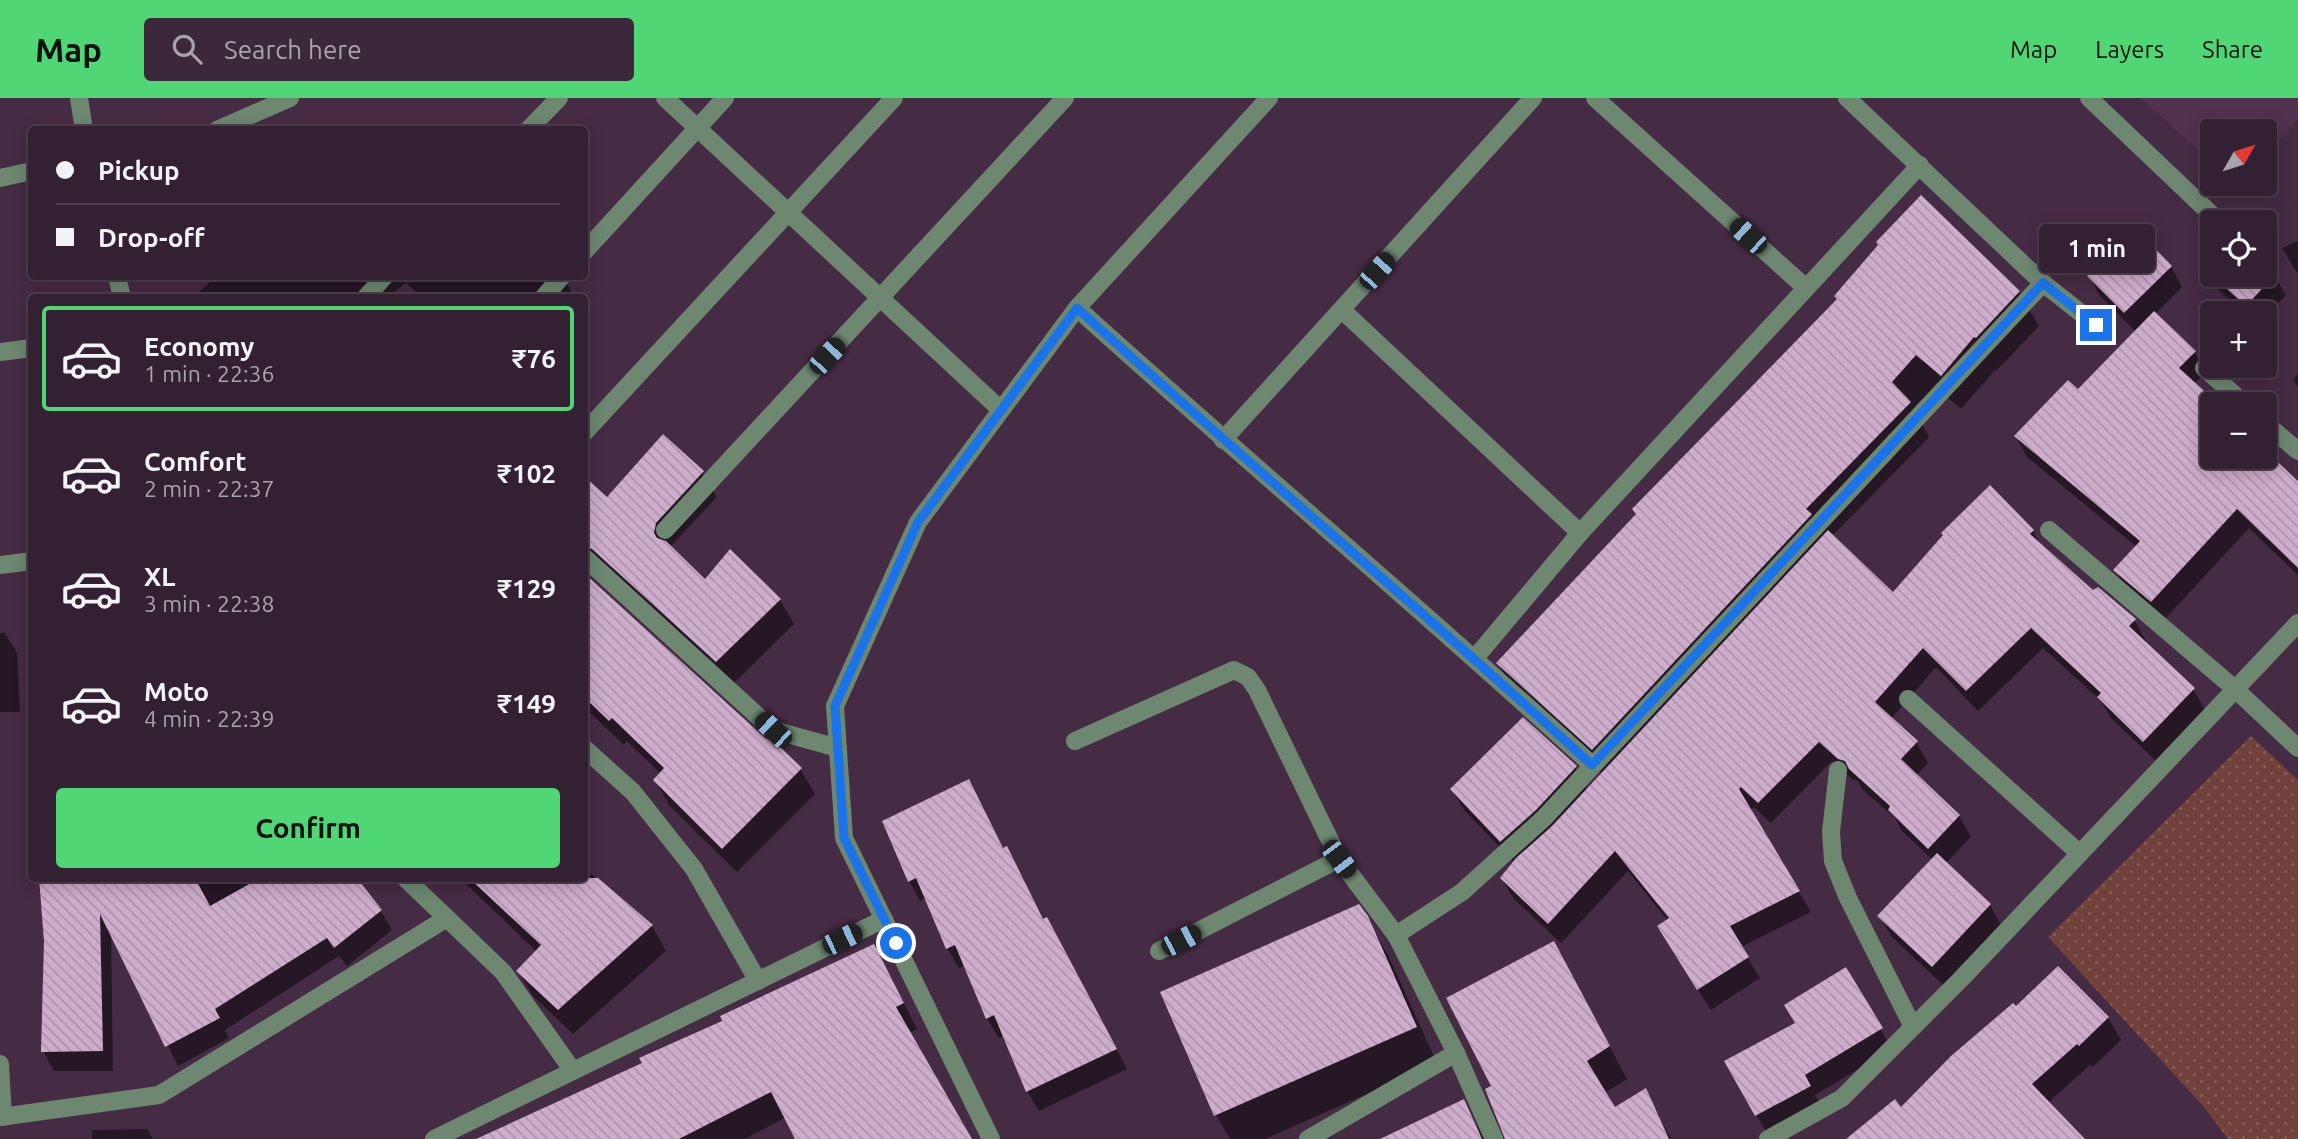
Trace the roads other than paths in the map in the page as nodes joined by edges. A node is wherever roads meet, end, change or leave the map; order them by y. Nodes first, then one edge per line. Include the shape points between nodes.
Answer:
1 (79, 98) edge
2 (290, 98) edge
3 (559, 98) edge
4 (665, 98) edge
5 (725, 98) edge
6 (894, 98) edge
7 (1065, 98) edge
8 (1269, 98) edge
9 (1533, 98) edge
10 (1595, 98) edge
11 (1847, 98) edge
12 (2089, 98) edge
13 (83, 126) edge
14 (226, 126) edge
15 (532, 126) edge
16 (697, 128) junction
17 (1920, 165) junction
18 (28, 172) edge
19 (0, 177) edge
20 (2207, 210) edge
21 (789, 213) junction
22 (588, 248) edge
23 (381, 280) edge
24 (559, 280) edge
25 (2043, 283) junction
26 (1806, 288) junction
27 (369, 294) edge
28 (546, 294) edge
29 (881, 299) junction
30 (1077, 308) junction
31 (1342, 310) junction
32 (2096, 325) dead end
33 (28, 348) edge
34 (0, 352) edge
35 (2215, 378) edge
36 (2231, 392) edge
37 (1001, 410) junction
38 (588, 429) edge
39 (2277, 433) edge
40 (1223, 440) junction
41 (2298, 452) edge
42 (665, 530) dead end
43 (2049, 530) dead end
44 (1580, 533) junction
45 (588, 561) edge
46 (28, 562) edge
47 (0, 565) edge
48 (2298, 623) edge
49 (1475, 658) junction
50 (2235, 690) junction
51 (1908, 699) dead end
52 (1075, 741) dead end
53 (838, 748) junction
54 (2298, 748) edge
55 (588, 752) edge
56 (1592, 765) junction
57 (1838, 770) dead end
58 (2079, 853) junction
59 (1339, 859) junction
60 (409, 882) edge
61 (447, 918) junction
62 (884, 919) junction
63 (1396, 935) junction
64 (1159, 951) dead end
65 (758, 981) junction
66 (1913, 1027) junction
67 (1456, 1053) junction
68 (0, 1064) edge
69 (573, 1071) junction
70 (2, 1117) edge
71 (434, 1139) edge
72 (991, 1139) edge
73 (1308, 1139) edge
74 (1494, 1139) edge
75 (1768, 1139) edge

1 - 13 street
2 - 14 street
3 - 15 street
4 - 16 street
5 - 16 street
6 - 21 street
7 - 29 street
8 - 30 street
9 - 31 street
10 - 26 street
11 - 17 street
12 - 20 street
16 - 21 street
16 - 22 street
17 - 25 street
17 - 26 street
18 - 19 street
21 - 29 street
21 - 38 street
23 - 27 street
24 - 28 street
25 - 32 street
25 - 56 street
26 - 44 street
29 - 37 street
29 - 42 street
30 - 37 street
30 - 40 street
31 - 40 street
31 - 44 street
33 - 34 street
35 - 36 street
37 - 53 street via 918,522 835,706
39 - 41 street
40 - 49 street
43 - 50 street
44 - 49 street
45 - 53 street via 773,730
46 - 47 street
48 - 50 street
49 - 56 street
50 - 54 street
50 - 58 street
51 - 58 street
52 - 59 street via 1234,670 1248,677 1257,690
53 - 62 street via 844,838
55 - 65 street via 633,792 694,869
56 - 63 street via 1544,818 1462,892
57 - 66 street via 1831,832 1833,861
58 - 66 street
59 - 63 street
59 - 64 street
60 - 61 street
61 - 69 street via 503,972
61 - 70 street via 159,1095
62 - 65 street
62 - 72 street
63 - 67 street
65 - 69 street
66 - 75 street via 1842,1098
67 - 73 street
67 - 74 street
68 - 70 street
69 - 71 street

